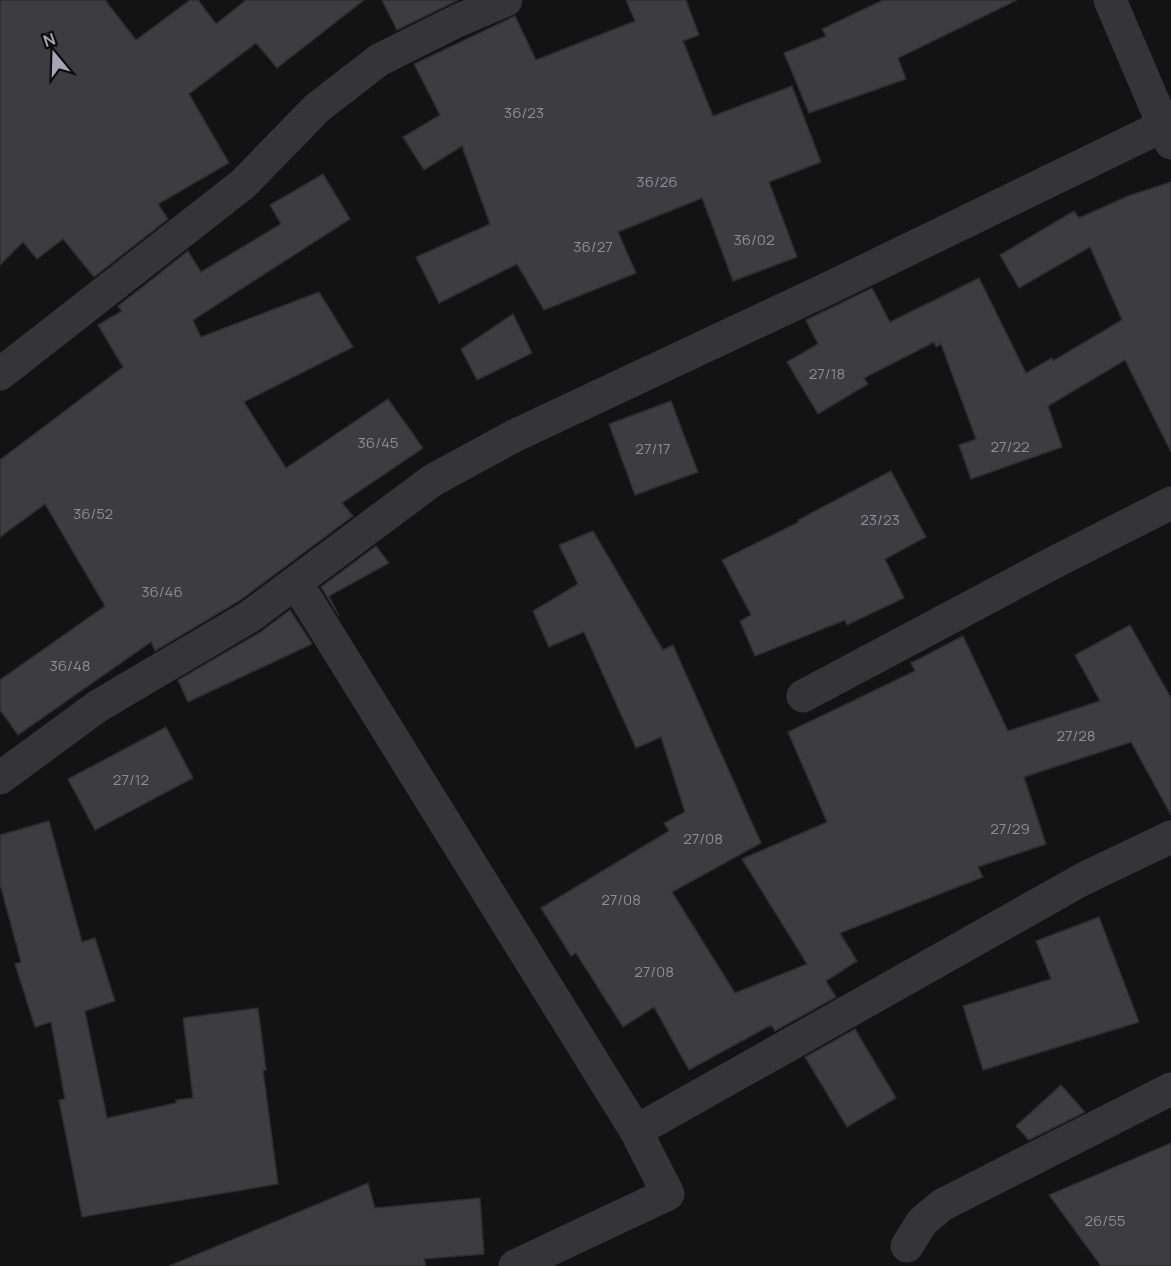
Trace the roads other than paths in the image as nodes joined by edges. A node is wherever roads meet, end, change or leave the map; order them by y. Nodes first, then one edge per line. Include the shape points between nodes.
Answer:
1 (506, 0) edge
2 (1110, 0) edge
3 (1169, 130) edge
4 (0, 374) edge
5 (1171, 503) edge
6 (294, 585) junction
7 (803, 696) dead end
8 (0, 778) edge
9 (1171, 837) edge
10 (1171, 1089) edge
11 (636, 1131) junction
12 (907, 1246) dead end
13 (515, 1266) edge

1 - 4 street via 379,60 317,108 243,184
2 - 3 street
3 - 6 street via 514,436 433,480
5 - 7 street
6 - 8 street via 249,617 98,706
6 - 11 street via 314,610
9 - 11 street via 1083,879
10 - 12 street via 942,1205 922,1222
11 - 13 street via 668,1194

